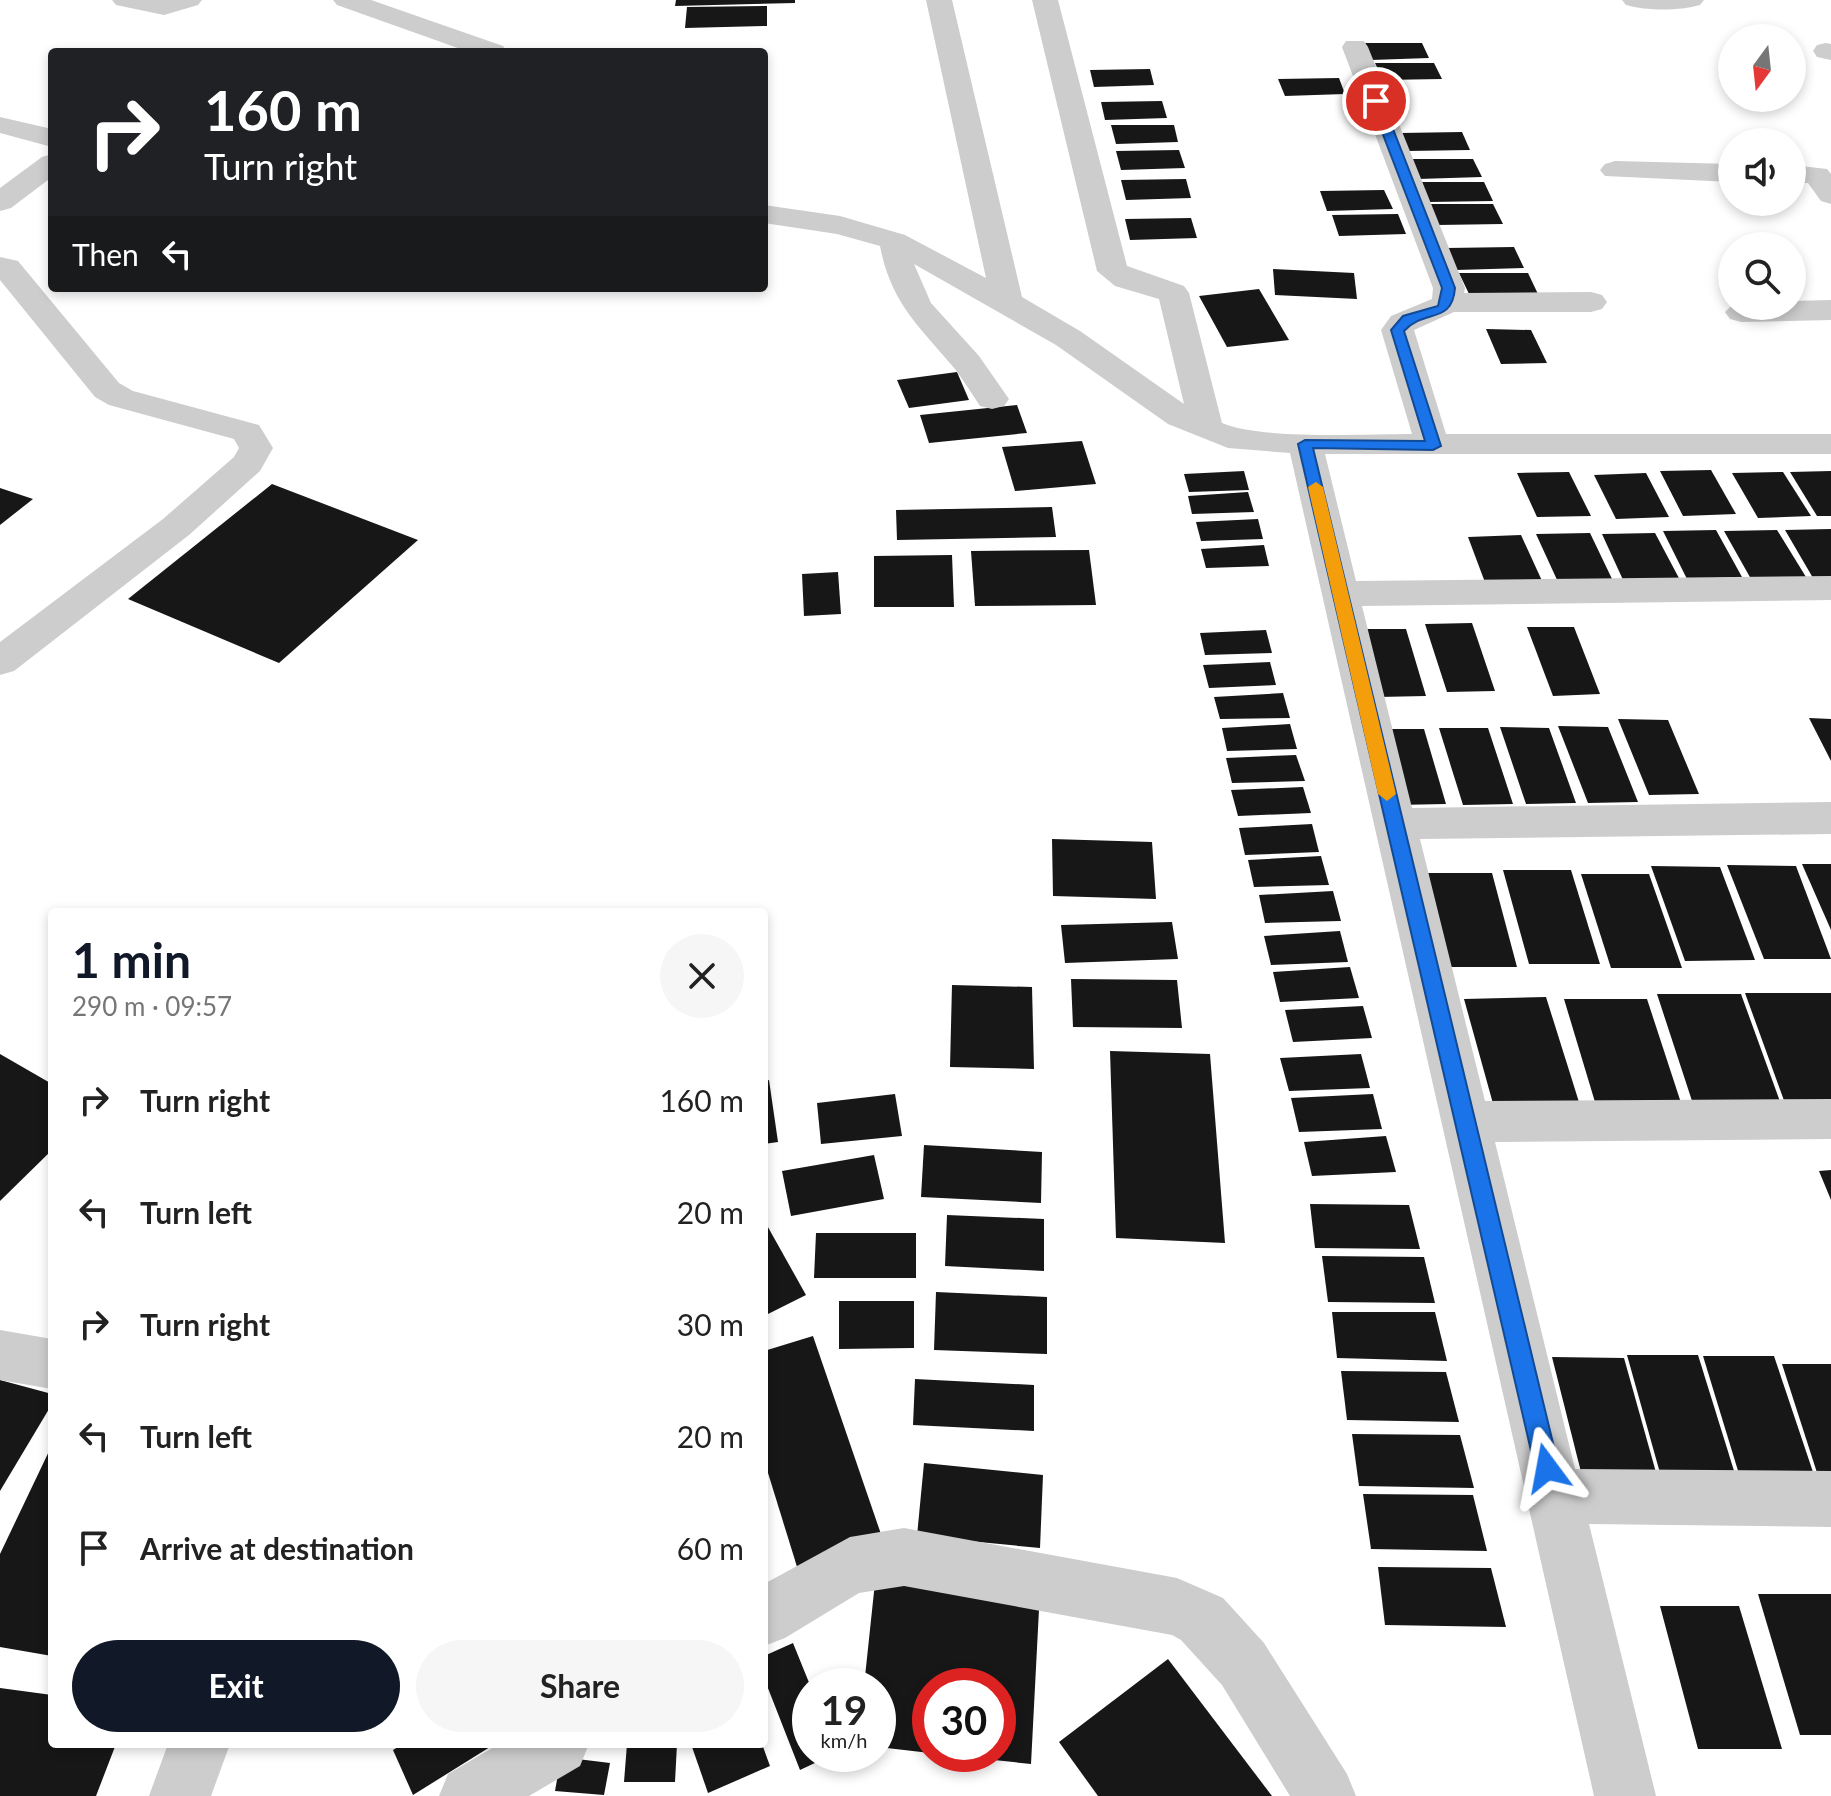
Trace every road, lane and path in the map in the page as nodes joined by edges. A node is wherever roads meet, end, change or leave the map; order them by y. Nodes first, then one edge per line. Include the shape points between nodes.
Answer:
1 (125, 0) edge
2 (189, 0) edge
3 (939, 0) edge
4 (1045, 0) edge
5 (1635, 0) edge
6 (1691, 0) edge
7 (361, 2) edge
8 (1355, 47) dead end
9 (483, 48) edge
10 (0, 125) edge
11 (48, 137) edge
12 (48, 166) edge
13 (1615, 170) dead end
14 (1718, 173) edge
15 (0, 202) edge
16 (768, 215) edge
17 (894, 241) junction
18 (0, 266) edge
19 (1007, 302) junction
20 (1591, 302) dead end
21 (1447, 303) junction
22 (1831, 310) edge
23 (1806, 311) edge
24 (992, 399) dead end
25 (1207, 430) junction
26 (1305, 444) junction
27 (1831, 444) edge
28 (1433, 446) junction
29 (1831, 588) edge
30 (1342, 594) junction
31 (0, 662) edge
32 (1831, 818) edge
33 (1394, 824) junction
34 (1831, 1119) edge
35 (1466, 1122) junction
36 (0, 1355) edge
37 (48, 1363) edge
38 (1554, 1496) junction
39 (1831, 1499) edge
40 (768, 1615) edge
41 (198, 1748) edge
42 (539, 1767) edge
43 (180, 1796) edge
44 (470, 1796) edge
45 (1325, 1796) edge
46 (1625, 1796) edge

1 - 2 street via 164,7
3 - 19 street
4 - 25 street via 1113,271 1173,293
5 - 6 street
7 - 9 street
8 - 21 street via 1449,288
10 - 11 street
12 - 15 street
13 - 14 street
16 - 17 street via 840,225
17 - 19 street
17 - 24 street via 900,277 925,320 964,359
18 - 31 street via 107,390 247,432 256,448 248,463 176,527
19 - 25 street
20 - 21 street
21 - 28 street via 1408,319 1397,330
22 - 23 street
25 - 26 street via 1248,442
26 - 28 street
26 - 30 street
27 - 28 street
29 - 30 street
30 - 33 street
32 - 33 street
33 - 35 street
34 - 35 street
35 - 38 street
36 - 37 street
38 - 39 street
38 - 46 street
40 - 45 street via 850,1566 904,1557 1177,1607 1202,1619 1243,1664
41 - 43 street
42 - 44 street

